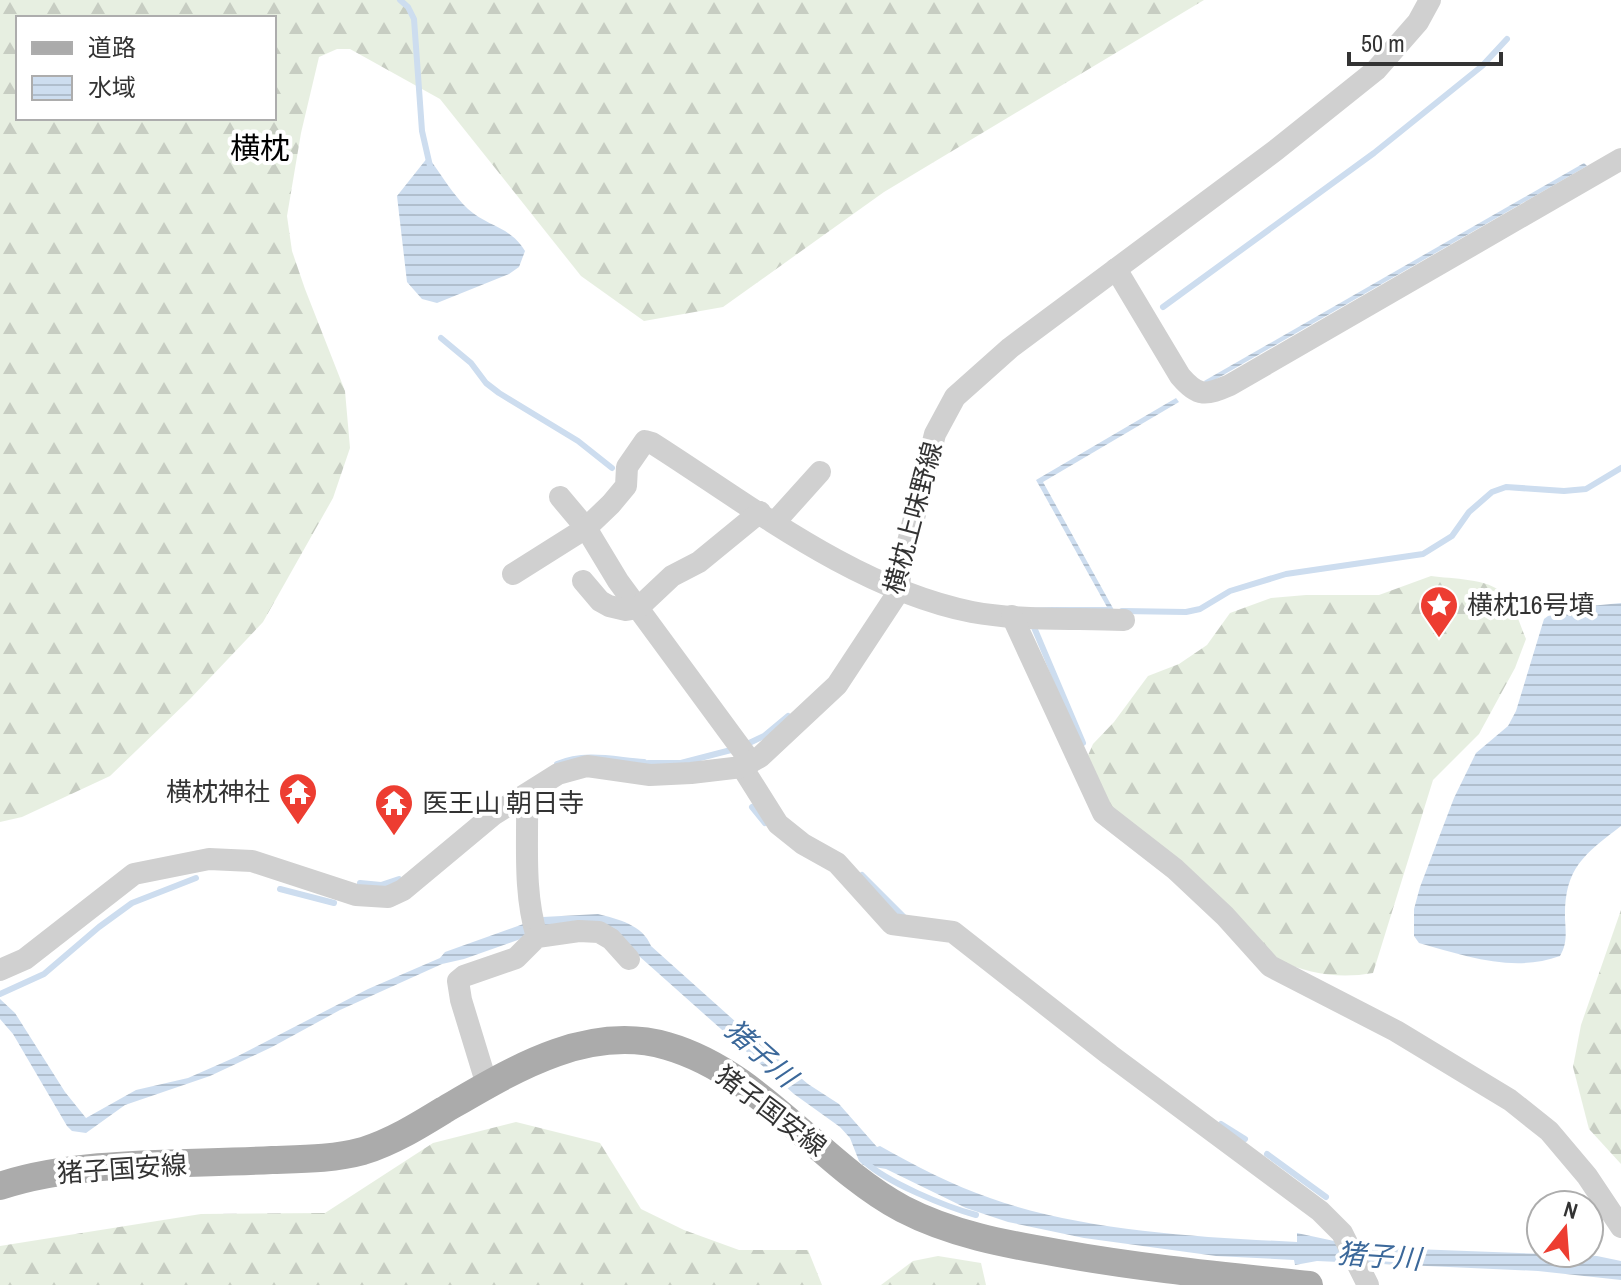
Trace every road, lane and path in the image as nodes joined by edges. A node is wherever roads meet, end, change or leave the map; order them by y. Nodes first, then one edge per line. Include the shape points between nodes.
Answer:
1 (1430, 0) edge
2 (1621, 159) edge
3 (1116, 269) junction
4 (820, 472) dead end
5 (560, 497) dead end
6 (768, 517) junction
7 (586, 528) junction
8 (513, 574) dead end
9 (583, 581) dead end
10 (899, 591) junction
11 (638, 608) junction
12 (1012, 616) junction
13 (1124, 620) dead end
14 (746, 764) junction
15 (527, 795) junction
16 (537, 937) junction
17 (629, 959) dead end
18 (0, 970) edge
19 (487, 1085) junction
20 (0, 1186) edge
21 (1621, 1227) edge
22 (1309, 1285) edge
23 (1368, 1285) edge

1 - 3 street, 横枕上味野線 via 1376,70
2 - 3 street via 1209,393 1193,389 1180,376
3 - 10 street, 横枕上味野線 via 1010,348 955,397 935,434
4 - 6 street
5 - 7 street
6 - 7 street via 645,441 627,467 626,486
6 - 10 street via 853,571
6 - 11 street via 672,576
7 - 8 street
7 - 11 street
9 - 11 street via 609,606
10 - 12 street via 972,612
10 - 14 street, 横枕上味野線 via 837,685
11 - 14 street
12 - 13 street
12 - 21 street via 1103,813 1175,869 1270,966 1396,1031 1510,1100 1549,1131
14 - 15 street via 650,775 587,766 558,774
14 - 23 street via 778,824 837,863 892,924 953,932 1320,1211 1342,1233
15 - 16 street via 529,891
15 - 18 street via 388,897 356,895 252,861 186,863 134,874 25,959
16 - 17 street via 599,932
16 - 19 street via 516,958 458,981
19 - 20 main road, 猪子国安線 via 399,1137 361,1151 106,1168 30,1176
19 - 22 main road, 猪子国安線 via 548,1055 587,1044 627,1040 666,1046 701,1058 740,1083 853,1175 904,1209 985,1241 1126,1265

